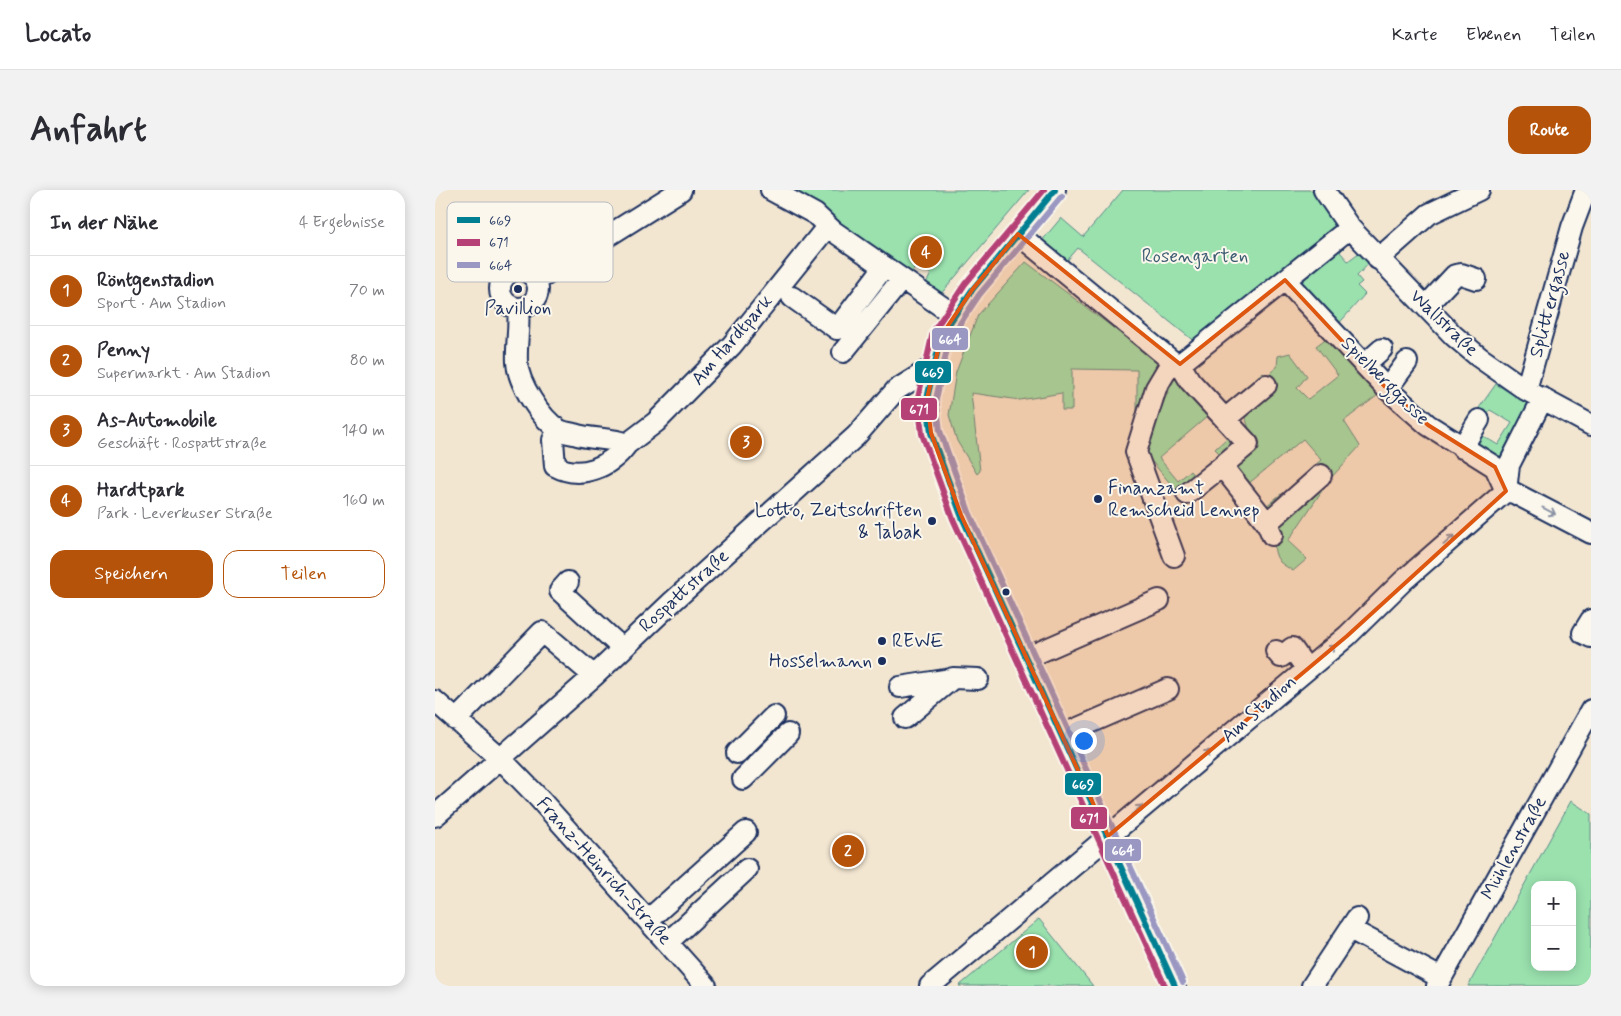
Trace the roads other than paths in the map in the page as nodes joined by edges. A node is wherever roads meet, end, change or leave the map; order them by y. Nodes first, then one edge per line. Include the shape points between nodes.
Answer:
1 (681, 190) edge
2 (771, 190) edge
3 (1055, 190) edge
4 (1324, 190) edge
5 (1479, 190) edge
6 (1586, 190) edge
7 (827, 227) junction
8 (613, 233) edge
9 (1019, 234) junction
10 (1346, 236) junction
11 (1378, 259) junction
12 (884, 267) junction
13 (902, 279) junction
14 (1476, 279) dead end
15 (1285, 280) junction
16 (502, 282) edge
17 (536, 282) edge
18 (792, 297) dead end
19 (1426, 306) junction
20 (518, 308) junction
21 (954, 315) junction
22 (1382, 348) dead end
23 (843, 352) dead end
24 (1176, 362) junction
25 (1407, 362) dead end
26 (1365, 364) junction
27 (933, 367) junction
28 (1266, 384) dead end
29 (1387, 389) junction
30 (1534, 394) junction
31 (1225, 419) junction
32 (1479, 420) dead end
33 (1591, 425) edge
34 (559, 429) junction
35 (627, 444) junction
36 (1463, 448) junction
37 (1221, 466) junction
38 (1321, 475) dead end
39 (1506, 492) junction
40 (1187, 494) dead end
41 (1591, 533) edge
42 (1174, 556) dead end
43 (568, 582) dead end
44 (1159, 600) dead end
45 (1591, 620) edge
46 (1591, 637) edge
47 (622, 648) junction
48 (1276, 651) dead end
49 (1026, 658) junction
50 (1306, 668) junction
51 (594, 676) junction
52 (953, 678) junction
53 (978, 679) dead end
54 (900, 687) dead end
55 (1168, 688) dead end
56 (435, 701) edge
57 (1591, 710) edge
58 (774, 716) dead end
59 (905, 718) dead end
60 (456, 720) junction
61 (789, 734) dead end
62 (1062, 735) junction
63 (737, 752) dead end
64 (500, 758) junction
65 (743, 779) dead end
66 (435, 816) edge
67 (746, 832) dead end
68 (1108, 836) junction
69 (747, 869) dead end
70 (648, 920) junction
71 (667, 942) junction
72 (1439, 982) edge
73 (706, 986) edge
74 (930, 986) edge
75 (1175, 986) edge
76 (1312, 986) edge

1 - 8 street
2 - 7 street via 815,214 824,220
3 - 9 street
4 - 10 street, Wallstraße
5 - 11 street via 1429,214
6 - 30 street, Splittergasse via 1572,226
7 - 12 street
7 - 35 street, Am Hardtpark via 714,364 656,422
9 - 21 street
9 - 24 street
10 - 11 street, Wallstraße
10 - 15 street
11 - 19 street, Wallstraße
12 - 13 street
12 - 18 street via 837,329
13 - 21 street
13 - 23 street
14 - 19 street via 1455,275
15 - 24 street
15 - 26 street, Spielberggasse via 1342,326
16 - 20 street via 502,298
17 - 20 street via 535,299
19 - 30 street, Wallstraße via 1473,352
20 - 34 street via 517,365 524,386 533,403
21 - 27 street via 941,336
22 - 26 street
24 - 31 street via 1189,381
24 - 42 street via 1156,388 1136,452
25 - 29 street
26 - 29 street, Spielberggasse
27 - 47 street, Rospattstraße via 896,390 849,442
27 - 49 street via 927,399 931,432 961,515
28 - 31 street
29 - 36 street, Spielberggasse via 1428,425
30 - 33 street, Wallstraße
30 - 39 street via 1509,465
31 - 37 street via 1248,444
32 - 36 street
34 - 35 street via 581,437 616,439
34 - 35 street, Am Hardtpark via 553,440 555,466 568,473 581,473 601,466
36 - 39 street, Spielberggasse via 1495,467
37 - 38 street via 1269,529
37 - 40 street
39 -> 41 street via 1514,493
50 -> 39 street, Am Stadion via 1347,636 1403,581
43 - 47 street via 560,590
44 - 49 street
45 - 46 street via 1583,633
47 - 51 street, Rospattstraße
48 - 50 street via 1281,657 1292,648
49 - 62 street
68 -> 50 street, Am Stadion
51 - 60 street via 542,632
51 - 64 street, Rospattstraße
52 - 53 street
52 - 54 street
52 - 59 street
55 - 62 street
56 - 60 street, Franz-Heinrich-Straße
57 - 72 street, Mühlenstraße
58 - 63 street
60 - 64 street, Franz-Heinrich-Straße
61 - 65 street
62 - 68 street
64 - 66 street, Rospattstraße
64 - 70 street, Franz-Heinrich-Straße
67 - 70 street
68 - 74 street, Am Stadion
68 - 75 street
69 - 71 street
70 - 71 street, Franz-Heinrich-Straße
71 - 73 street, Franz-Heinrich-Straße
72 - 76 street via 1354,923

